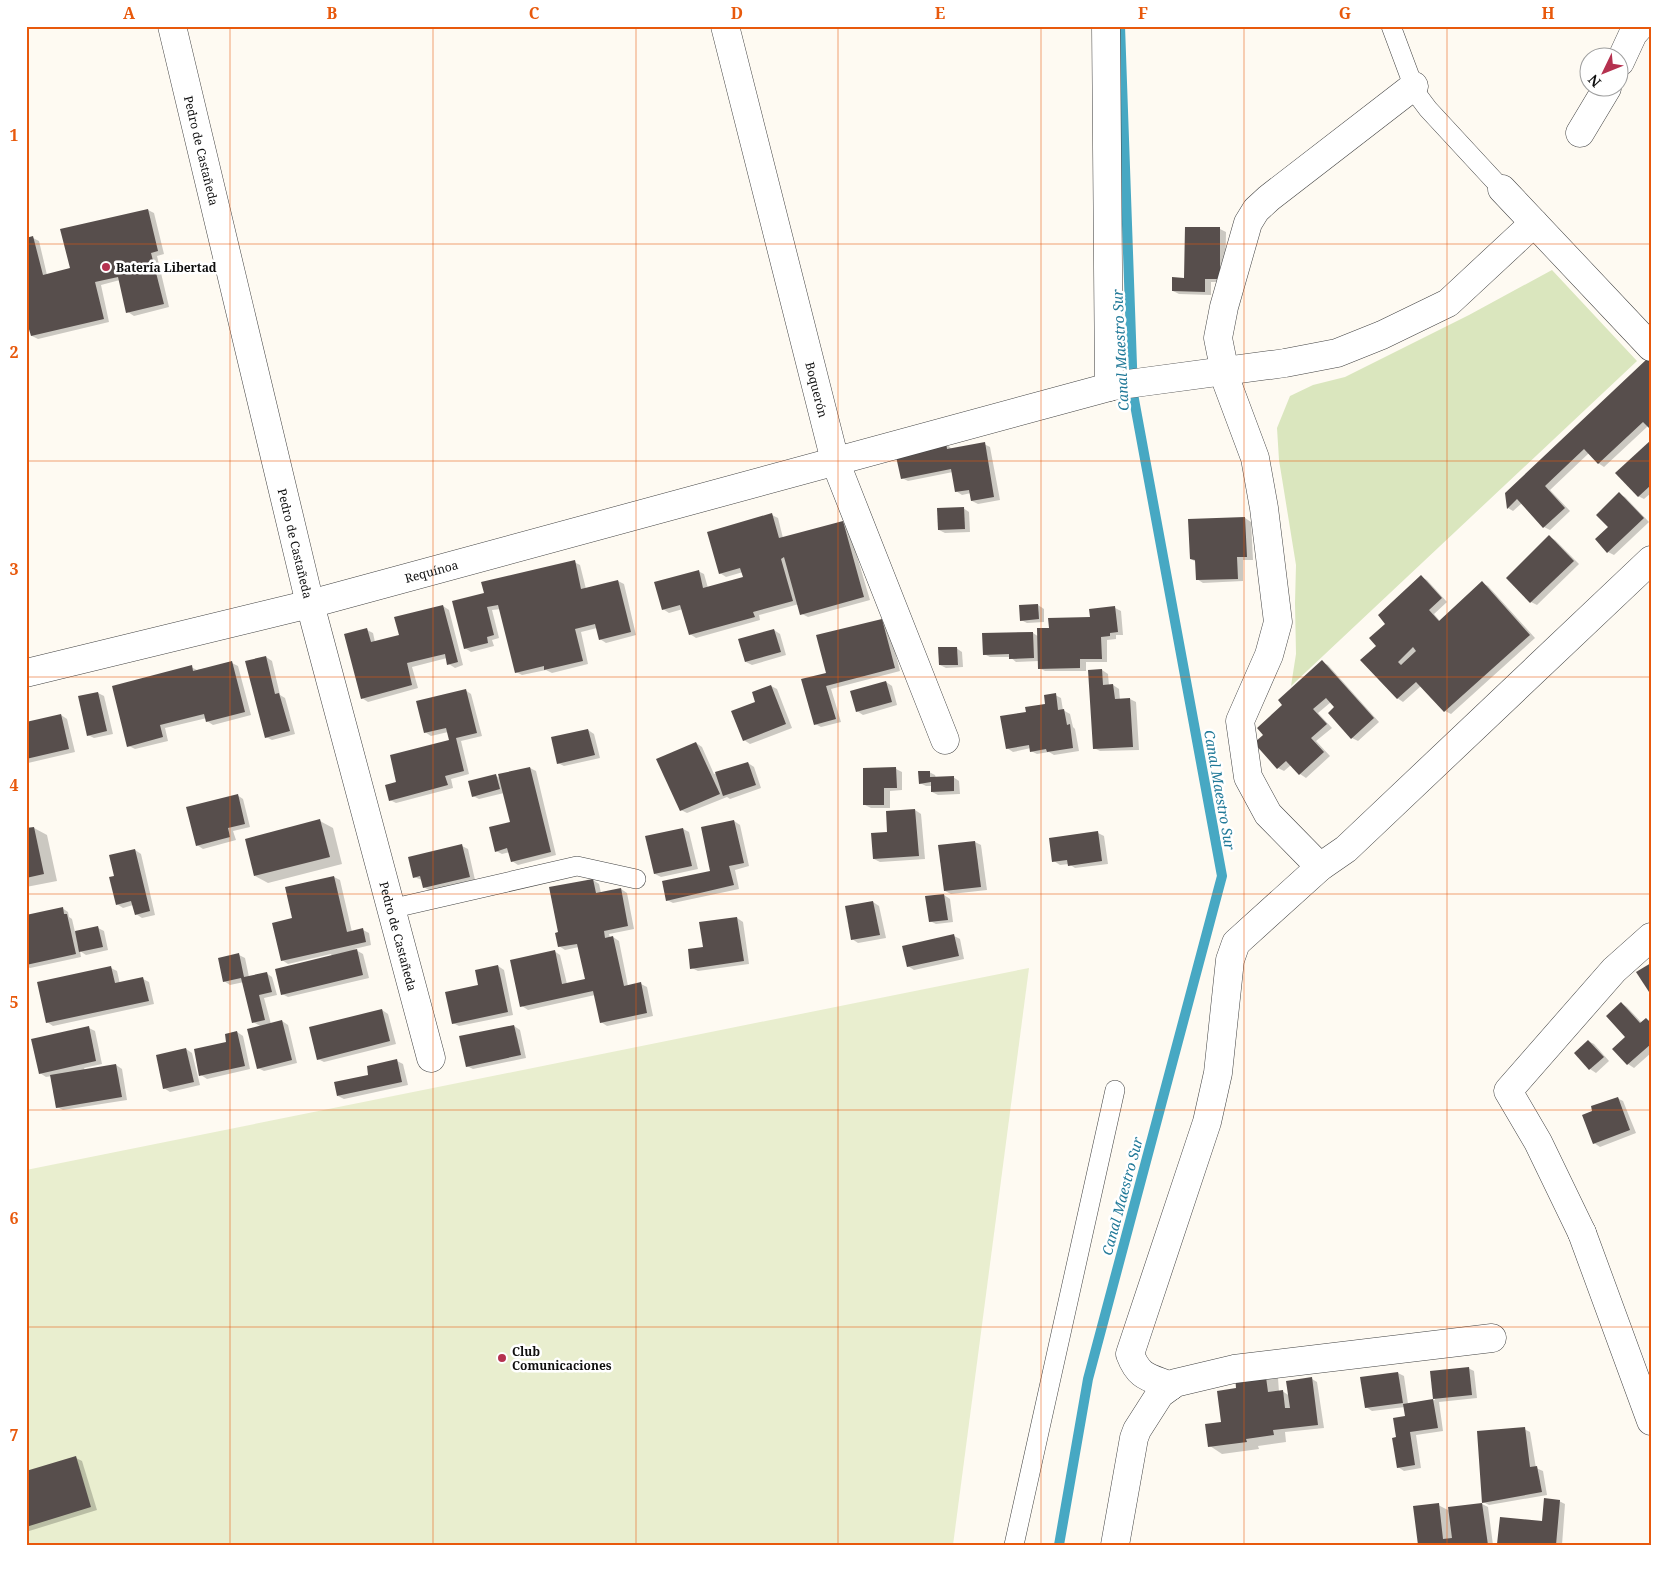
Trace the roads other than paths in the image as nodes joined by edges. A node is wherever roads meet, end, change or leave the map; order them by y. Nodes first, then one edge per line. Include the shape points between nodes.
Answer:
1 (172, 26) edge
2 (725, 26) edge
3 (1106, 26) edge
4 (1391, 26) edge
5 (1640, 26) edge
6 (1626, 48) edge
7 (1414, 86) junction
8 (1601, 98) edge
9 (1580, 133) dead end
10 (1502, 189) joint
11 (1534, 223) junction
12 (1651, 347) edge
13 (1225, 371) junction
14 (1111, 386) junction
15 (834, 461) junction
16 (1651, 560) edge
17 (310, 604) junction
18 (26, 673) edge
19 (945, 740) dead end
20 (1320, 867) junction
21 (636, 879) dead end
22 (390, 909) junction
23 (1651, 937) edge
24 (430, 1058) dead end
25 (1116, 1090) dead end
26 (1492, 1338) dead end
27 (1171, 1386) junction
28 (1651, 1421) edge
29 (1014, 1545) edge
30 (1116, 1545) edge

1 - 17 street, Pedro de Castañeda
2 - 15 street, Boquerón
3 - 14 street
4 - 7 lane
5 - 6 street
7 - 10 lane via 1428,109
7 - 13 street via 1256,210 1248,223 1218,338
8 - 9 street
10 - 11 street
11 - 12 street
11 - 13 street, Requínoa via 1448,303 1382,335 1337,353 1286,364
13 - 14 street, Requínoa
13 - 20 street via 1255,458 1278,622 1269,655 1240,721 1248,777 1268,814
14 - 15 street, Requínoa
15 - 17 street, Requínoa
15 - 19 street, Boquerón
16 - 20 street via 1346,849
17 - 18 street, Requínoa
17 - 22 street, Pedro de Castañeda
20 - 27 street via 1236,943 1230,960 1218,1073 1207,1122 1130,1354 1142,1375
21 - 22 lane via 577,866
22 - 24 street, Pedro de Castañeda
23 - 28 street via 1614,970 1508,1091 1538,1142 1582,1233
25 - 29 lane
26 - 27 street via 1234,1369
27 - 30 street via 1160,1394 1134,1438

